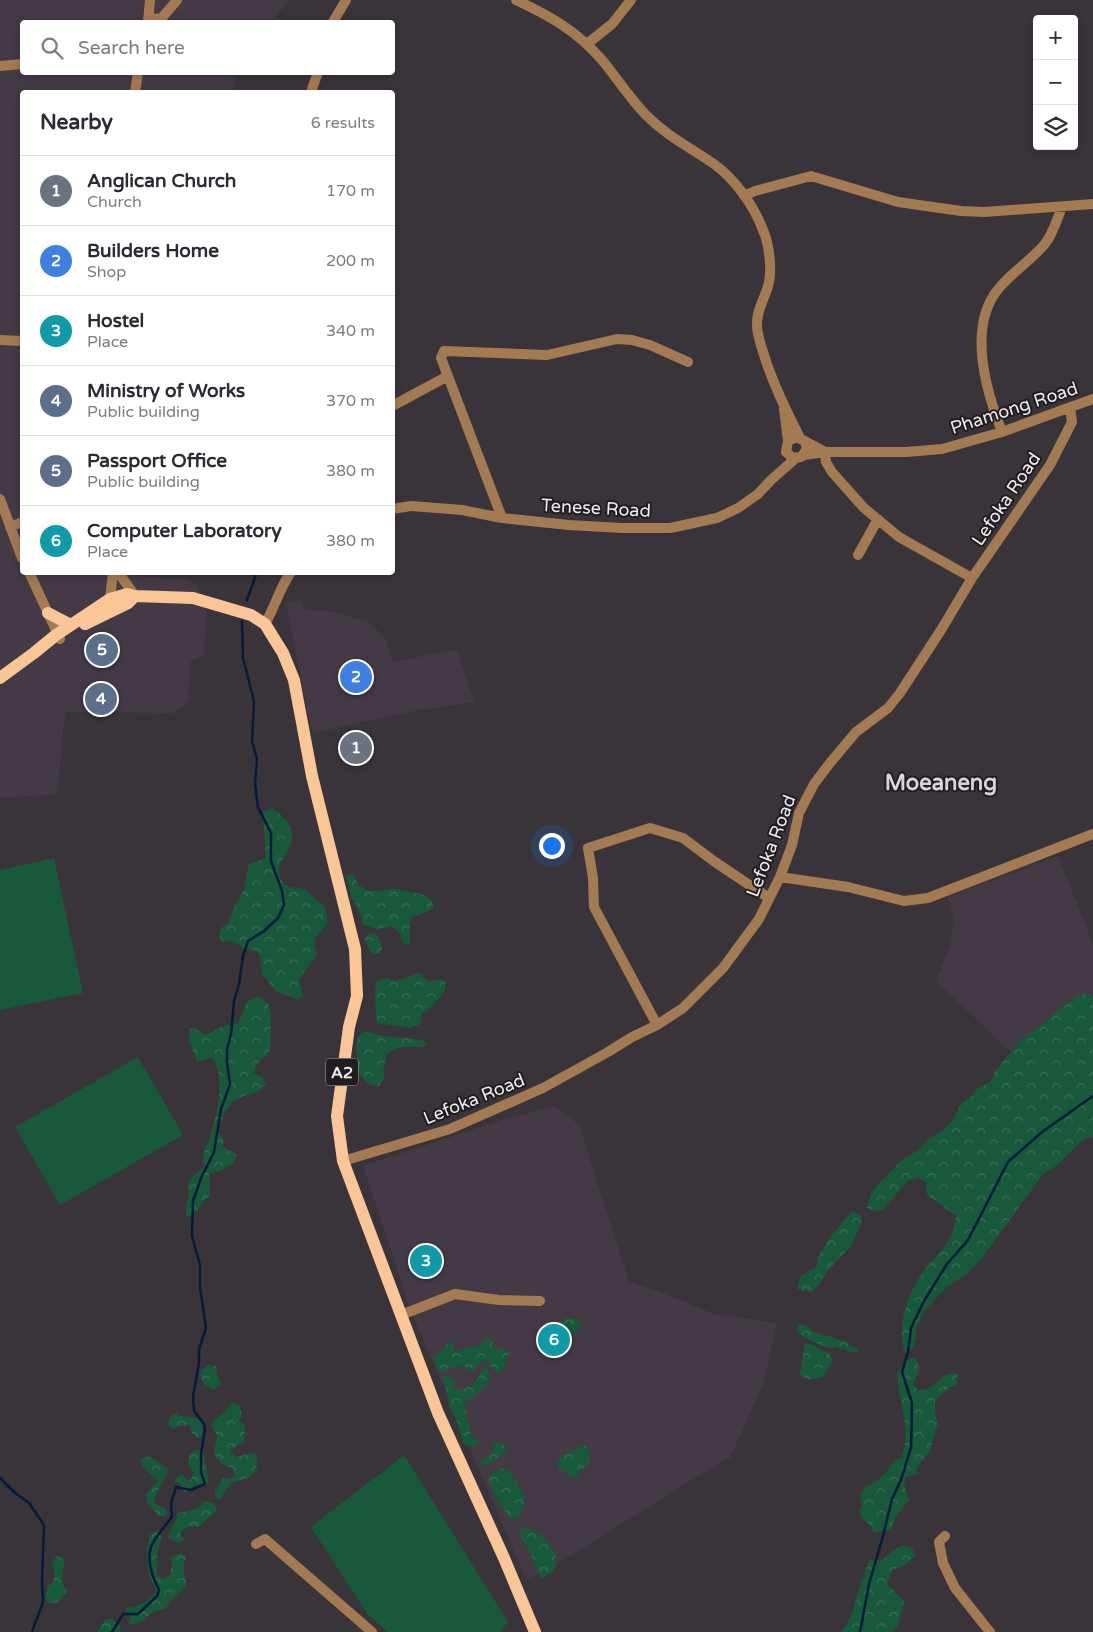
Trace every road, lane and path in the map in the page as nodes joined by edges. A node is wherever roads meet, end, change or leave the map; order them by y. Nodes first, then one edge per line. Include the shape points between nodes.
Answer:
1 (150, 0) edge
2 (177, 0) edge
3 (346, 0) edge
4 (516, 0) edge
5 (631, 0) edge
6 (149, 20) edge
7 (333, 20) edge
8 (587, 44) junction
9 (20, 64) edge
10 (0, 66) edge
11 (138, 75) edge
12 (317, 75) edge
13 (135, 90) edge
14 (312, 90) edge
15 (744, 196) junction
16 (1093, 204) edge
17 (1062, 207) junction
18 (0, 340) edge
19 (20, 341) edge
20 (688, 362) dead end
21 (448, 376) junction
22 (1093, 399) edge
23 (395, 404) edge
24 (784, 408) junction
25 (1070, 408) junction
26 (1002, 432) junction
27 (803, 440) junction
28 (787, 446) junction
29 (826, 452) junction
30 (800, 457) junction
31 (781, 470) junction
32 (0, 499) edge
33 (395, 509) edge
34 (502, 518) junction
35 (878, 519) junction
36 (20, 523) edge
37 (10, 527) junction
38 (20, 553) edge
39 (858, 554) dead end
40 (30, 575) edge
41 (113, 575) edge
42 (120, 575) edge
43 (289, 575) edge
44 (972, 578) junction
45 (135, 596) junction
46 (111, 605) junction
47 (48, 613) junction
48 (265, 624) junction
49 (71, 625) junction
50 (58, 637) junction
51 (0, 678) edge
52 (1093, 834) edge
53 (780, 877) junction
54 (769, 898) junction
55 (658, 1025) junction
56 (344, 1161) junction
57 (540, 1302) dead end
58 (401, 1315) junction
59 (945, 1536) dead end
60 (256, 1544) dead end
61 (372, 1632) edge
62 (535, 1632) edge
63 (990, 1632) edge

1 - 6 street
2 - 6 street via 161,19
3 - 7 street
4 - 8 street via 549,16
5 - 8 street via 612,24
8 - 15 street via 647,116 715,165
9 - 10 street
11 - 13 street
12 - 14 street
15 - 17 street via 811,176 898,202 961,211
15 - 24 street via 764,230 768,249 769,282 757,327
16 - 17 street
17 - 26 street via 1046,244 990,300 981,336 990,401
18 - 19 street
20 - 21 street via 632,340 617,339 547,355 444,352 441,358
21 - 23 street
21 - 34 street
22 - 25 street, Phamong Road
24 - 27 street
24 - 28 street
25 - 26 street, Phamong Road
25 - 44 street, Lefoka Road via 1072,422 1057,453
26 - 29 street, Phamong Road via 942,449
27 - 28 street via 793,437
27 - 29 street, Phamong Road
27 - 30 street via 807,449
28 - 30 street via 790,456
28 - 31 street, Tenese Road
29 - 30 street, Phamong Road
29 - 35 street via 826,462 832,472
30 - 31 street, Tenese Road
31 - 34 street, Tenese Road via 758,494 738,508 694,524 670,528 622,528
32 - 37 street
33 - 34 street, Tenese Road via 411,506 462,510
35 - 39 street
35 - 44 street via 899,537
36 - 37 street
37 - 38 street
40 - 47 street
41 - 46 street
42 - 45 street
43 - 48 street
44 - 53 street, Lefoka Road via 900,693 888,708 856,732 814,784 799,813
45 - 46 main road via 127,594
45 - 48 main road via 193,598 251,615
46 - 49 main road
46 - 50 main road
47 - 49 main road
47 - 50 street
48 - 56 main road, A2 via 283,653 294,680 312,776 355,949 357,996 349,1027 337,1116
49 - 50 main road
50 - 51 main road
52 - 53 street via 928,898 904,901 848,887
53 - 54 street, Lefoka Road
54 - 55 street, Lefoka Road via 759,919 723,968 683,1008
54 - 55 street via 683,838 650,828 588,848 594,907
55 - 56 street, Lefoka Road via 544,1088 450,1129
56 - 58 main road, A2
57 - 58 street via 455,1294
58 - 62 main road, A2 via 438,1413
59 - 63 street via 939,1542 943,1563 955,1588
60 - 61 street via 266,1539

